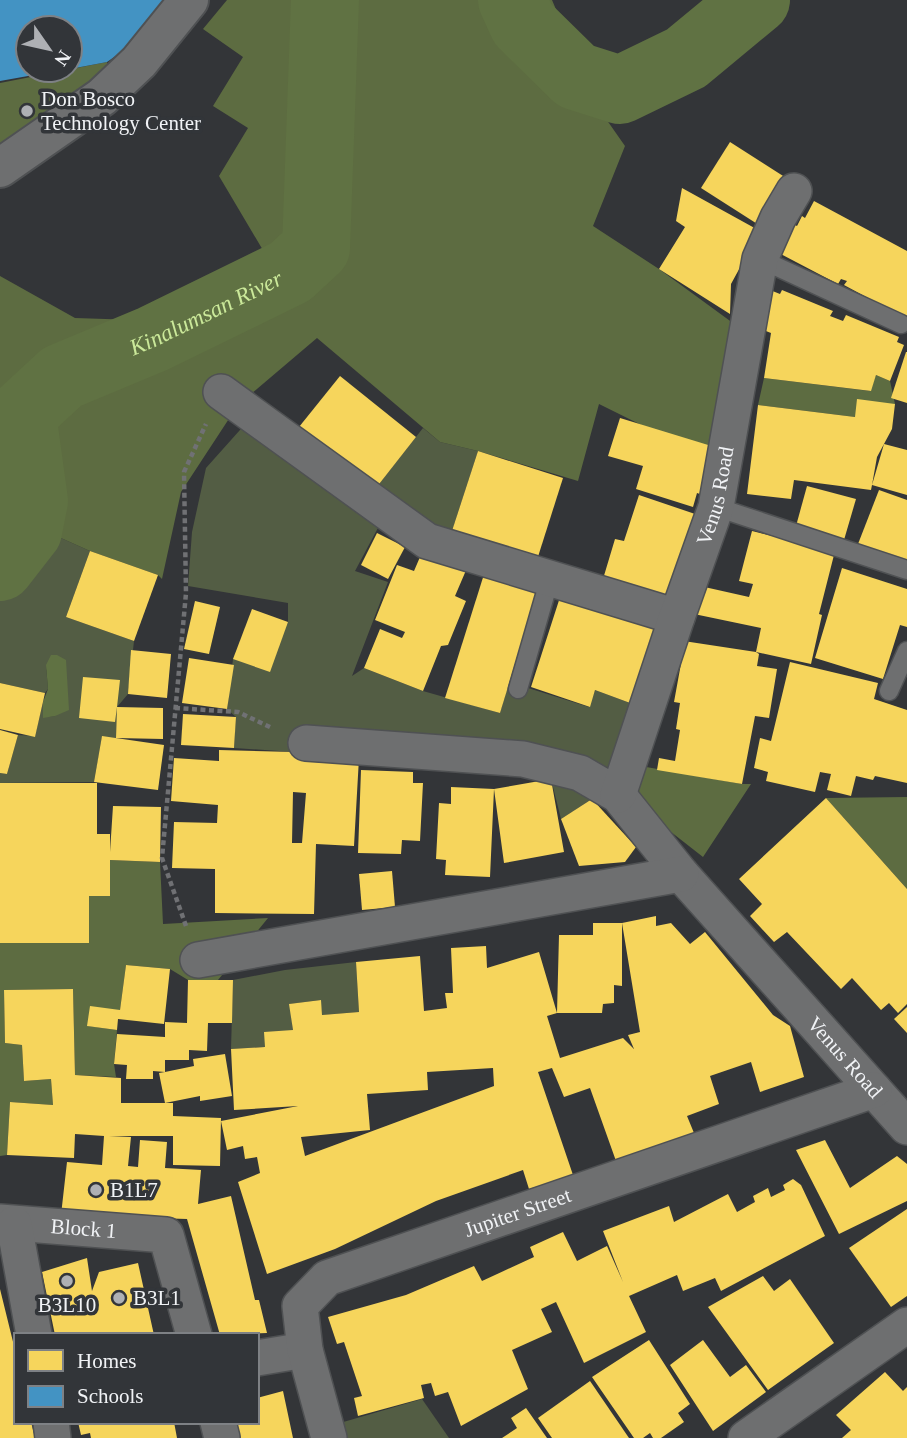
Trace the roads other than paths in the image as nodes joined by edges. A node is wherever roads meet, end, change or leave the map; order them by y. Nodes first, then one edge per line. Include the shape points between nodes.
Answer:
1 (189, 0) edge
2 (0, 168) edge
3 (794, 191) dead end
4 (760, 259) junction
5 (901, 324) dead end
6 (221, 392) road end
7 (716, 507) junction
8 (907, 570) edge
9 (550, 578) junction
10 (677, 617) junction
11 (907, 651) edge
12 (518, 689) dead end
13 (889, 691) dead end
14 (306, 743) road end
15 (618, 796) junction
16 (681, 874) junction
17 (198, 960) road end
18 (874, 1090) junction
19 (907, 1127) edge
20 (7, 1223) edge
21 (907, 1325) edge
22 (34, 1333) edge
23 (193, 1333) edge
24 (305, 1350) junction
25 (259, 1358) edge
26 (329, 1438) edge
27 (746, 1438) edge

1 - 2 street via 139,62 102,97
3 - 4 street, Venus Road
4 - 5 lane
4 - 7 street, Venus Road
6 - 9 street via 427,541
7 - 8 lane
7 - 10 street, Venus Road
9 - 10 street
9 - 12 lane
10 - 15 street, Venus Road
11 - 13 lane
14 - 15 street, Venus Road via 523,758 580,773
15 - 16 street, Venus Road
16 - 17 street
16 - 18 street, Venus Road
18 - 19 street, Venus Road
18 - 24 street, Jupiter Street via 327,1278 300,1306
20 - 22 street
20 - 23 street, Block 1 via 166,1235
21 - 27 street
24 - 25 street
24 - 26 street, Jupiter Street

